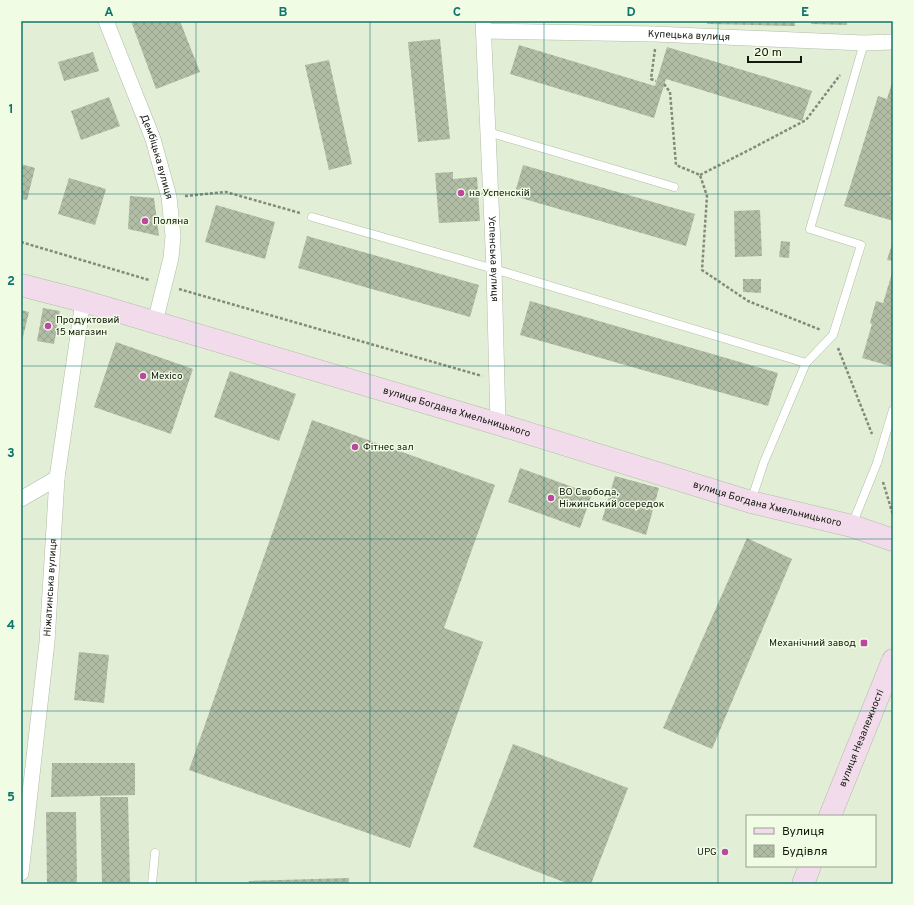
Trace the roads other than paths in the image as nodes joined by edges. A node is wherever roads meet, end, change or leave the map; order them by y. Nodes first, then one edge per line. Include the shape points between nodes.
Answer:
1 (106, 21) edge
2 (484, 26) edge
3 (654, 27) edge
4 (893, 42) edge
5 (864, 43) junction
6 (488, 132) junction
7 (674, 187) dead end
8 (312, 217) road end
9 (494, 269) junction
10 (21, 285) edge
11 (83, 302) junction
12 (154, 322) junction
13 (806, 363) junction
14 (893, 410) edge
15 (498, 424) junction
16 (57, 478) junction
17 (21, 500) edge
18 (751, 502) junction
19 (852, 526) junction
20 (893, 540) edge
21 (893, 660) edge
22 (830, 815) edge
23 (155, 853) dead end
24 (810, 867) edge
25 (21, 874) edge
26 (152, 884) edge
27 (803, 884) edge

1 - 12 street, Дембіцька вулиця via 153,139 169,198 173,236 171,258
2 - 3 street, Купецька вулиця
2 - 6 street, Успенська вулиця
3 - 5 street, Купецька вулиця
4 - 5 street, Купецька вулиця
5 - 13 lane via 810,229 861,245 833,335
6 - 7 lane
6 - 9 street, Успенська вулиця
8 - 9 lane
9 - 13 lane
9 - 15 street, Успенська вулиця
10 - 11 street, вулиця Богдана Хмельницького
11 - 12 street, вулиця Богдана Хмельницького
11 - 16 street, Ніжатинська вулиця
12 - 15 street, вулиця Богдана Хмельницького
13 - 18 lane via 764,462
14 - 19 lane via 877,463
15 - 18 street, вулиця Богдана Хмельницького
16 - 17 street
16 - 25 street, Ніжатинська вулиця via 47,642
18 - 19 street, вулиця Богдана Хмельницького
19 - 20 street, вулиця Богдана Хмельницького
21 - 22 street, вулиця Незалежності
23 - 26 lane
24 - 27 street

